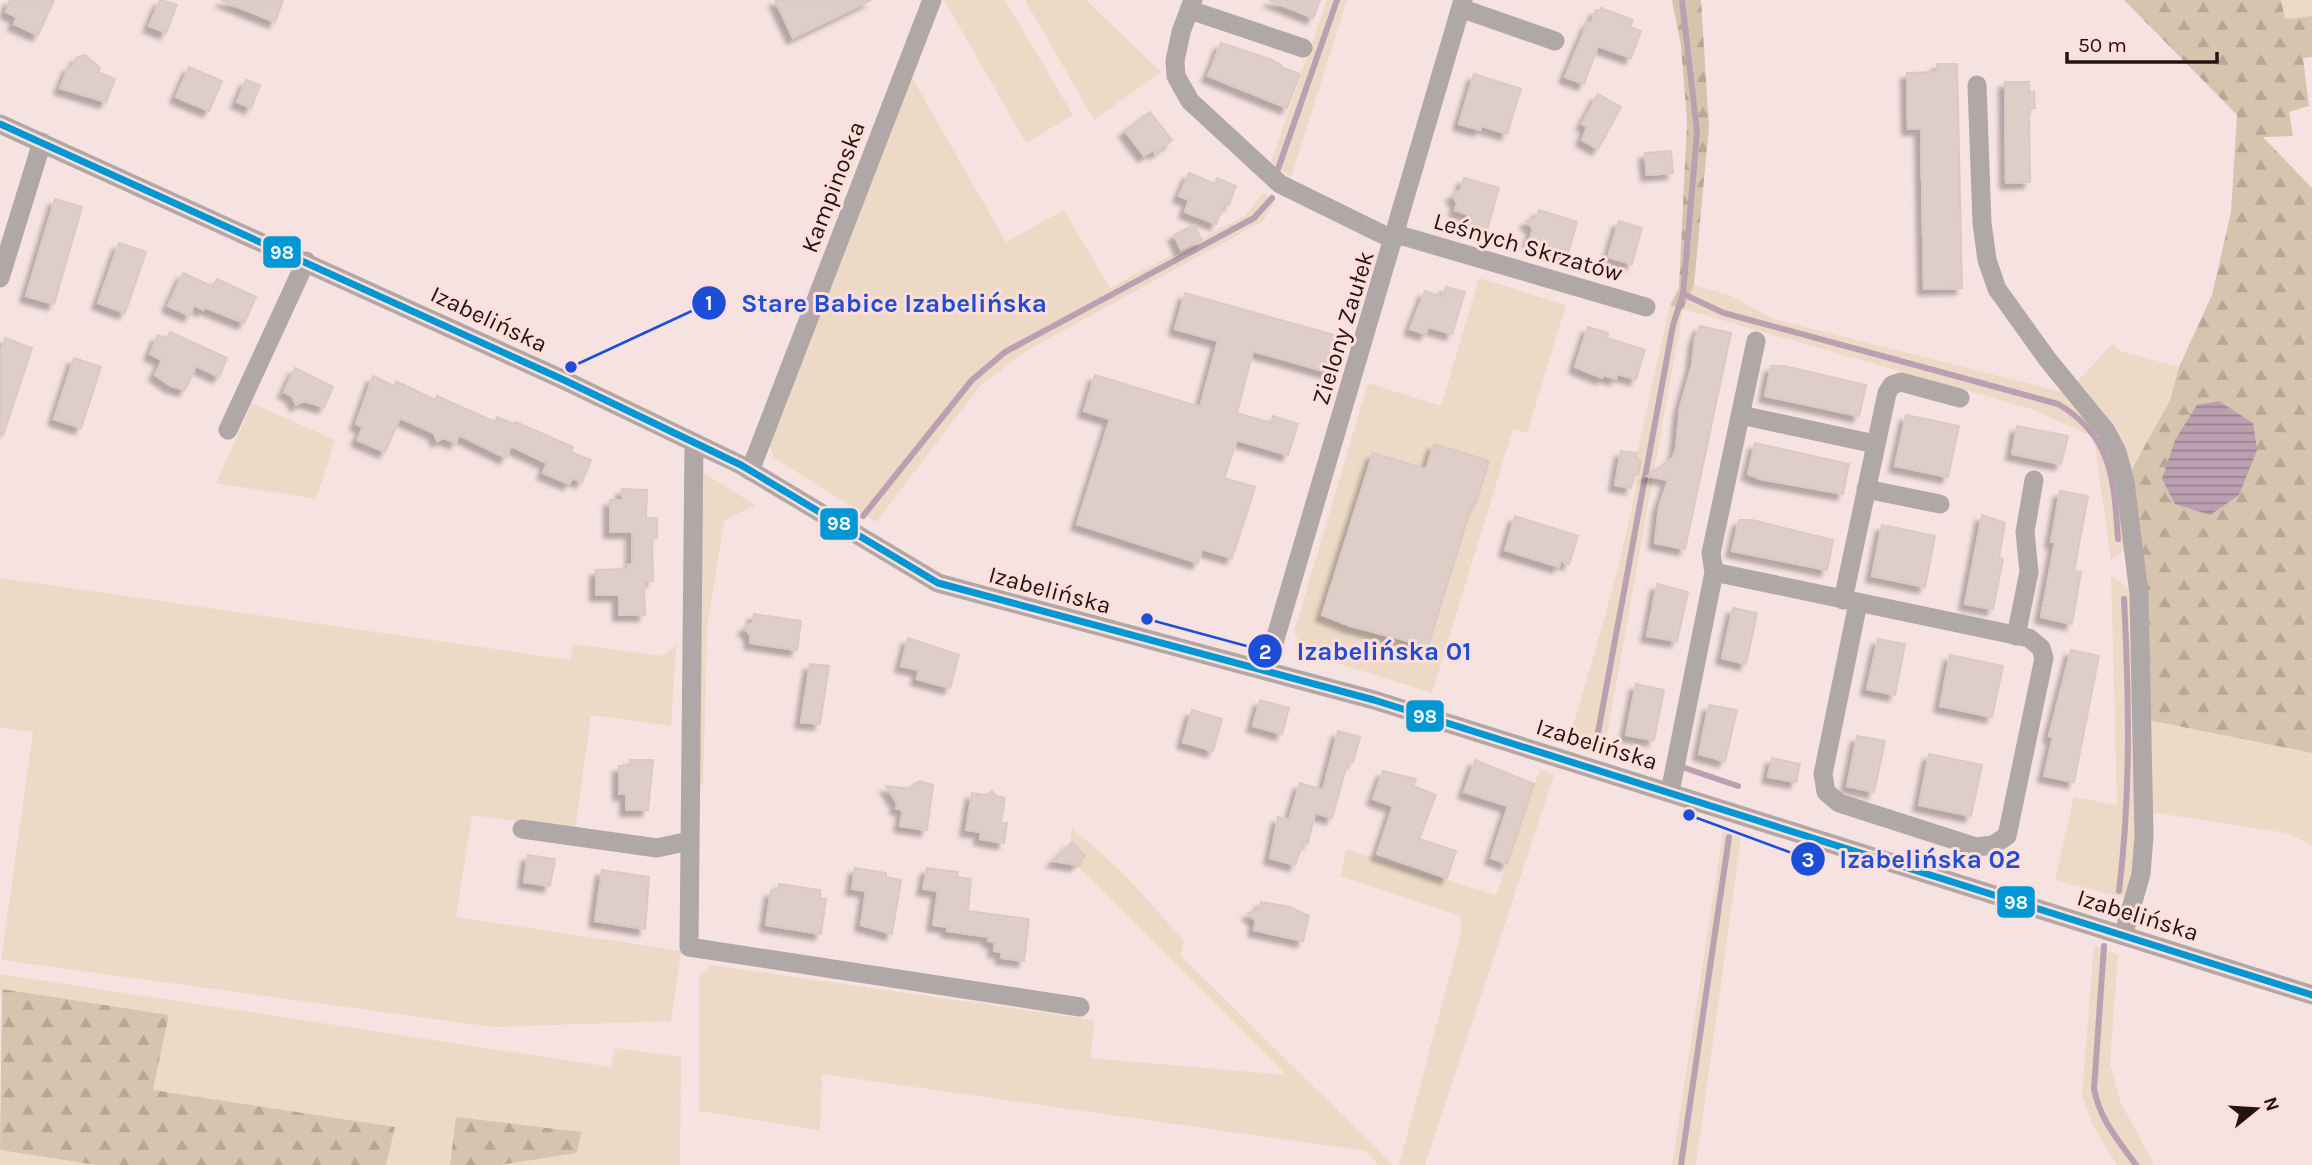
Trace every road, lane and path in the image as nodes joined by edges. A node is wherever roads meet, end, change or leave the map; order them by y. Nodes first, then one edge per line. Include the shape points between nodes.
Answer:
1 (932, 0) edge
2 (1191, 5) edge
3 (1463, 5) edge
4 (1555, 41) dead end
5 (1303, 48) dead end
6 (1976, 85) dead end
7 (0, 124) edge
8 (42, 142) junction
9 (1395, 237) junction
10 (306, 261) junction
11 (0, 278) edge
12 (1646, 307) dead end
13 (1756, 341) dead end
14 (1960, 398) dead end
15 (1741, 415) junction
16 (228, 430) dead end
17 (694, 443) junction
18 (1875, 444) junction
19 (750, 471) junction
20 (2034, 480) dead end
21 (1866, 489) junction
22 (1940, 504) dead end
23 (1714, 572) junction
24 (1851, 601) junction
25 (2016, 636) junction
26 (1266, 670) junction
27 (1670, 792) junction
28 (522, 829) dead end
29 (689, 841) junction
30 (2123, 936) junction
31 (2312, 995) edge
32 (1080, 1007) dead end

1 - 19 street, Kampinoska
2 - 5 street
2 - 9 street, Leśnych Skrzatów via 1175,61 1176,76 1189,101 1280,184
3 - 4 street
3 - 9 street, Zielony Zaułek
6 - 30 street via 1982,223 1997,289 2106,431 2126,482 2139,594 2144,836 2141,874
7 - 8 street, Izabelińska
8 - 10 street, Izabelińska
8 - 11 street
9 - 12 street, Leśnych Skrzatów
9 - 26 street, Zielony Zaułek
10 - 16 street
10 - 17 street, Izabelińska
13 - 15 street
14 - 18 street via 1901,382 1892,385
15 - 18 street
15 - 23 street via 1710,553
17 - 19 street, Izabelińska
17 - 29 street
18 - 21 street
19 - 26 street, Izabelińska via 938,583
20 - 25 street via 2025,532 2029,572
21 - 22 street
21 - 24 street
23 - 24 street
23 - 27 street
24 - 25 street
24 - 25 street via 1823,774 1826,792 1839,803 1976,847 1993,845 2007,836 2044,658 2037,643
26 - 27 street, Izabelińska
27 - 30 street, Izabelińska
28 - 29 street via 657,848
29 - 32 street via 690,947
30 - 31 street, Izabelińska

